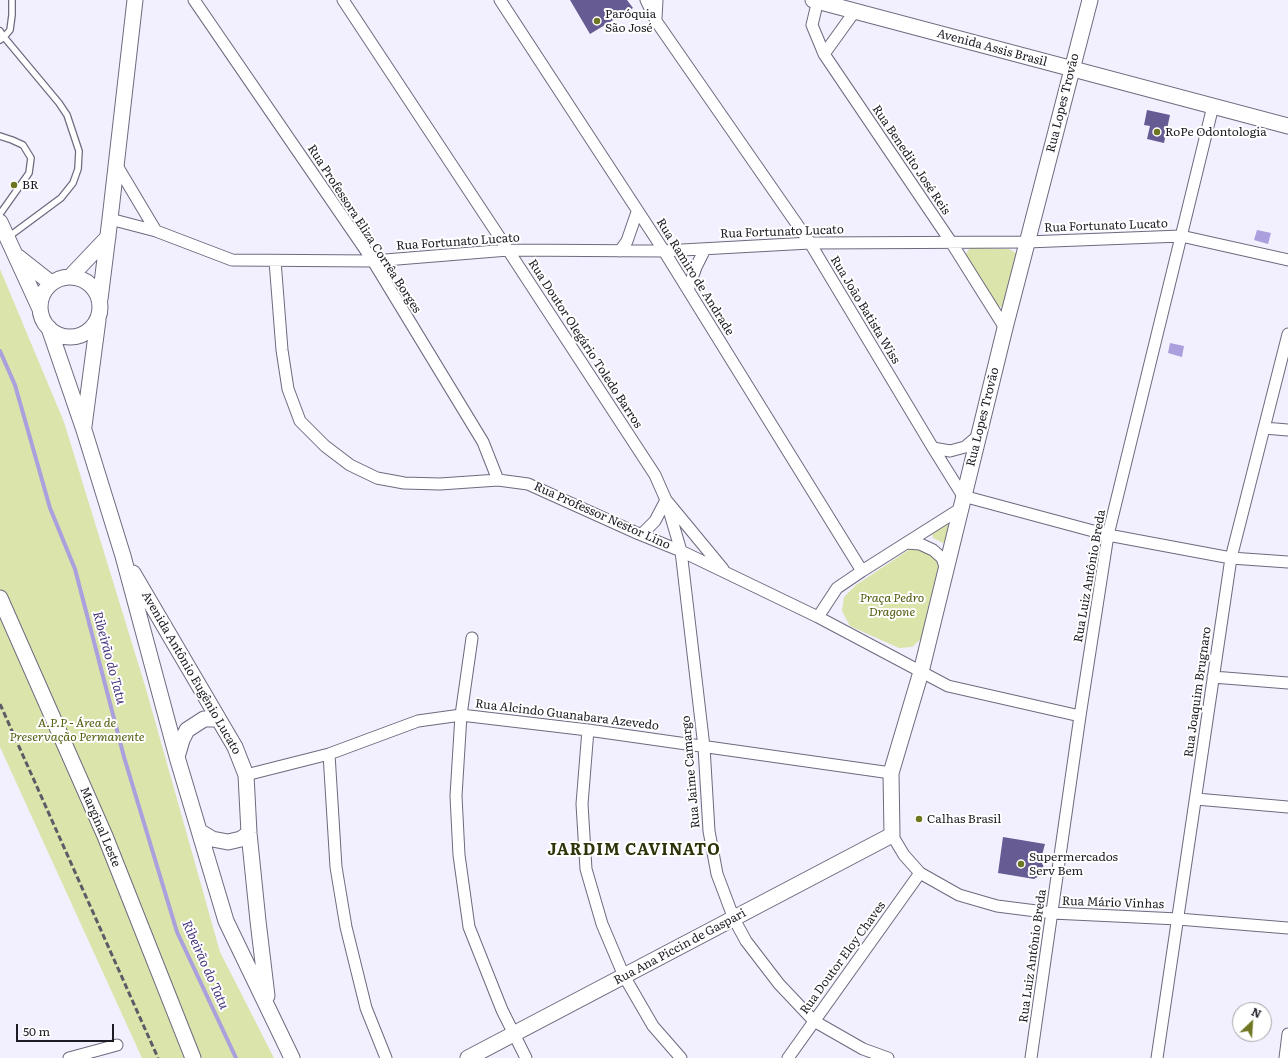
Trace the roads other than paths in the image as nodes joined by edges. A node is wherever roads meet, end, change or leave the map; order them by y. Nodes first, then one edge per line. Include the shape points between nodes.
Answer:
1 (12, 0) edge
2 (135, 0) edge
3 (194, 0) edge
4 (343, 0) edge
5 (500, 0) edge
6 (646, 0) edge
7 (657, 0) edge
8 (816, 0) edge
9 (1090, 0) edge
10 (855, 11) junction
11 (656, 21) junction
12 (0, 31) edge
13 (2, 39) edge
14 (824, 54) junction
15 (1072, 68) junction
16 (1213, 106) junction
17 (1288, 126) edge
18 (0, 136) edge
19 (116, 164) junction
20 (637, 212) junction
21 (0, 214) edge
22 (110, 219) junction
23 (0, 222) edge
24 (156, 231) junction
25 (1181, 236) junction
26 (108, 237) junction
27 (7, 238) junction
28 (951, 242) junction
29 (1027, 242) junction
30 (810, 243) junction
31 (705, 248) junction
32 (508, 250) junction
33 (620, 251) junction
34 (664, 251) junction
35 (16, 255) junction
36 (1288, 260) edge
37 (275, 261) junction
38 (373, 261) junction
39 (70, 277) junction
40 (51, 283) junction
41 (688, 290) junction
42 (100, 299) junction
43 (40, 309) junction
44 (98, 320) junction
45 (49, 328) junction
46 (1006, 328) junction
47 (1288, 334) edge
48 (1264, 428) junction
49 (84, 430) junction
50 (1288, 430) edge
51 (978, 436) junction
52 (933, 448) junction
53 (498, 480) junction
54 (666, 500) junction
55 (962, 503) junction
56 (639, 534) junction
57 (1108, 535) junction
58 (906, 543) junction
59 (681, 551) junction
60 (123, 556) junction
61 (1231, 558) junction
62 (1288, 562) edge
63 (946, 570) junction
64 (862, 571) junction
65 (726, 573) junction
66 (0, 598) edge
67 (818, 617) junction
68 (472, 638) dead end
69 (921, 672) junction
70 (1213, 677) junction
71 (1288, 682) edge
72 (461, 715) junction
73 (1080, 716) junction
74 (218, 719) junction
75 (588, 730) junction
76 (704, 747) junction
77 (329, 754) junction
78 (177, 757) junction
79 (891, 773) junction
80 (246, 775) junction
81 (1196, 799) junction
82 (1288, 807) edge
83 (199, 831) junction
84 (249, 833) junction
85 (892, 835) junction
86 (920, 873) junction
87 (1052, 913) junction
88 (734, 918) junction
89 (1178, 919) junction
90 (1288, 928) edge
91 (624, 976) junction
92 (269, 1009) junction
93 (814, 1021) junction
94 (514, 1034) junction
95 (1288, 1034) edge
96 (117, 1045) dead end
97 (69, 1058) edge
98 (193, 1058) edge
99 (292, 1058) edge
100 (386, 1058) edge
101 (468, 1058) edge
102 (526, 1058) edge
103 (681, 1058) edge
104 (788, 1058) edge
105 (888, 1058) edge
106 (1031, 1058) edge
107 (1156, 1058) edge
108 (1284, 1058) edge

1 - 13 lane via 10,30
2 - 19 main road
3 - 38 street, Rua Professora Eliza Corrêa Borges
4 - 32 street, Rua Doutor Olegário Toledo Barros
5 - 20 street, Rua Ramiro de Andrade
6 - 11 street, Rua João Batista Wiss
7 - 11 street
8 - 10 main road, Avenida Assis Brasil
8 - 14 street, Rua Benedito José Reis via 812,25
9 - 15 main road, Rua Lopes Trovão
10 - 14 street
10 - 15 main road, Avenida Assis Brasil
11 - 30 street, Rua João Batista Wiss
12 - 13 lane
13 - 27 lane via 59,103 67,115 79,151 78,169 73,183 61,198
14 - 28 street, Rua Benedito José Reis
15 - 16 main road, Avenida Assis Brasil
15 - 29 main road, Rua Lopes Trovão
16 - 17 main road, Avenida Assis Brasil
16 - 25 street, Rua Luiz Antônio Breda
18 - 21 lane via 23,145 31,158 29,173
19 - 22 main road
19 - 24 street
20 - 33 street
20 - 34 street, Rua Ramiro de Andrade
22 - 24 street
22 - 26 main road
23 - 27 main road
24 - 37 street via 232,260
25 - 29 street, Rua Fortunato Lucato
25 - 36 street, Rua Fortunato Lucato
25 - 57 street, Rua Luiz Antônio Breda
26 - 39 main road
26 - 42 main road
27 - 35 main road
28 - 29 street, Rua Fortunato Lucato
28 - 30 street, Rua Fortunato Lucato
28 - 46 street, Rua Benedito José Reis
29 - 46 main road, Rua Lopes Trovão
30 - 31 street, Rua Fortunato Lucato
30 - 52 street, Rua João Batista Wiss
31 - 34 street, Rua Fortunato Lucato
31 - 41 street
32 - 33 street, Rua Fortunato Lucato
32 - 38 street, Rua Fortunato Lucato
32 - 54 street, Rua Doutor Olegário Toledo Barros via 655,475
33 - 34 street, Rua Fortunato Lucato
34 - 41 street, Rua Ramiro de Andrade
35 - 40 main road
35 - 43 main road
37 - 38 street, Rua Fortunato Lucato
37 - 53 street, Rua Professor Nestor Lino via 282,350 288,389 300,420 324,446 350,466 377,478 404,483 440,484
38 - 53 street, Rua Professora Eliza Corrêa Borges via 483,442
39 - 40 main road
39 - 42 main road via 88,283 96,290
40 - 43 main road via 41,300
41 - 64 street, Rua Ramiro de Andrade
42 - 44 main road via 101,310
43 - 45 main road via 42,319
44 - 45 main road via 93,328 75,337 58,335
44 - 49 main road, Avenida Antônio Eugênio Lucato
45 - 49 main road, Avenida Antônio Eugênio Lucato
46 - 51 main road, Rua Lopes Trovão
47 - 48 street, Rua Joaquim Brugnaro
48 - 50 street
48 - 61 street, Rua Joaquim Brugnaro
49 - 60 main road, Avenida Antônio Eugênio Lucato
51 - 52 street via 965,447 950,451
51 - 55 main road, Rua Lopes Trovão
52 - 55 street, Rua João Batista Wiss
53 - 56 street, Rua Professor Nestor Lino via 528,484
54 - 56 street via 655,521
54 - 59 street, Rua Doutor Olegário Toledo Barros
54 - 65 street
55 - 57 street
55 - 58 street
55 - 63 main road, Rua Lopes Trovão
56 - 59 street, Rua Professor Nestor Lino
57 - 61 street
57 - 73 street, Rua Luiz Antônio Breda
58 - 63 street via 920,544 933,550 942,558
58 - 64 street
59 - 65 street, Rua Professor Nestor Lino
59 - 76 street, Rua Jaime Camargo
60 - 74 main road, Avenida Antônio Eugênio Lucato
60 - 78 main road, Avenida Antônio Eugênio Lucato
61 - 62 street
61 - 70 street, Rua Joaquim Brugnaro
63 - 69 main road, Rua Lopes Trovão
64 - 67 street via 837,588
65 - 67 street, Rua Professor Nestor Lino
66 - 98 main road, Marginal Leste via 105,836
67 - 69 street, Rua Professor Nestor Lino
68 - 72 street
69 - 73 street, Rua Professor Nestor Lino via 948,686
69 - 79 main road, Rua Lopes Trovão
70 - 71 street
70 - 81 street, Rua Joaquim Brugnaro
72 - 75 street, Rua Alcindo Guanabara Azevedo
72 - 77 street, Rua Alcindo Guanabara Azevedo via 418,721
72 - 94 street via 456,796 459,855 470,927
73 - 87 street, Rua Luiz Antônio Breda
74 - 78 main road via 204,720 187,730
74 - 80 main road, Avenida Antônio Eugênio Lucato via 235,747
75 - 76 street, Rua Alcindo Guanabara Azevedo
75 - 91 street via 582,804 586,869 602,924
76 - 79 street, Rua Alcindo Guanabara Azevedo
76 - 88 street, Rua Jaime Camargo via 709,831 717,874
77 - 80 street, Rua Alcindo Guanabara Azevedo
77 - 100 street via 336,866 346,927 366,1008
78 - 83 main road, Avenida Antônio Eugênio Lucato
79 - 85 main road, Rua Lopes Trovão
80 - 84 main road, Avenida Antônio Eugênio Lucato
81 - 82 street
81 - 89 street, Rua Joaquim Brugnaro
83 - 84 main road via 228,842 241,839
83 - 92 main road, Avenida Antônio Eugênio Lucato via 226,921
84 - 92 main road, Avenida Antônio Eugênio Lucato
85 - 86 street, Rua Mário Vinhas via 904,855
85 - 88 main road, Rua Ana Piccin de Gaspari
86 - 87 street, Rua Mário Vinhas via 959,895 997,906
86 - 93 street, Rua Doutor Eloy Chaves
87 - 89 street, Rua Mário Vinhas
87 - 106 street, Rua Luiz Antônio Breda
88 - 91 main road, Rua Ana Piccin de Gaspari
88 - 93 street, Rua Jaime Camargo via 746,941 779,984
89 - 90 street, Rua Mário Vinhas
89 - 107 street, Rua Joaquim Brugnaro
91 - 94 main road, Rua Ana Piccin de Gaspari
91 - 103 street via 653,1026
92 - 99 main road, Avenida Antônio Eugênio Lucato
93 - 104 street, Rua Doutor Eloy Chaves
93 - 105 street, Rua Jaime Camargo via 863,1049
94 - 101 main road, Rua Ana Piccin de Gaspari
94 - 102 street
95 - 108 street
96 - 97 street

